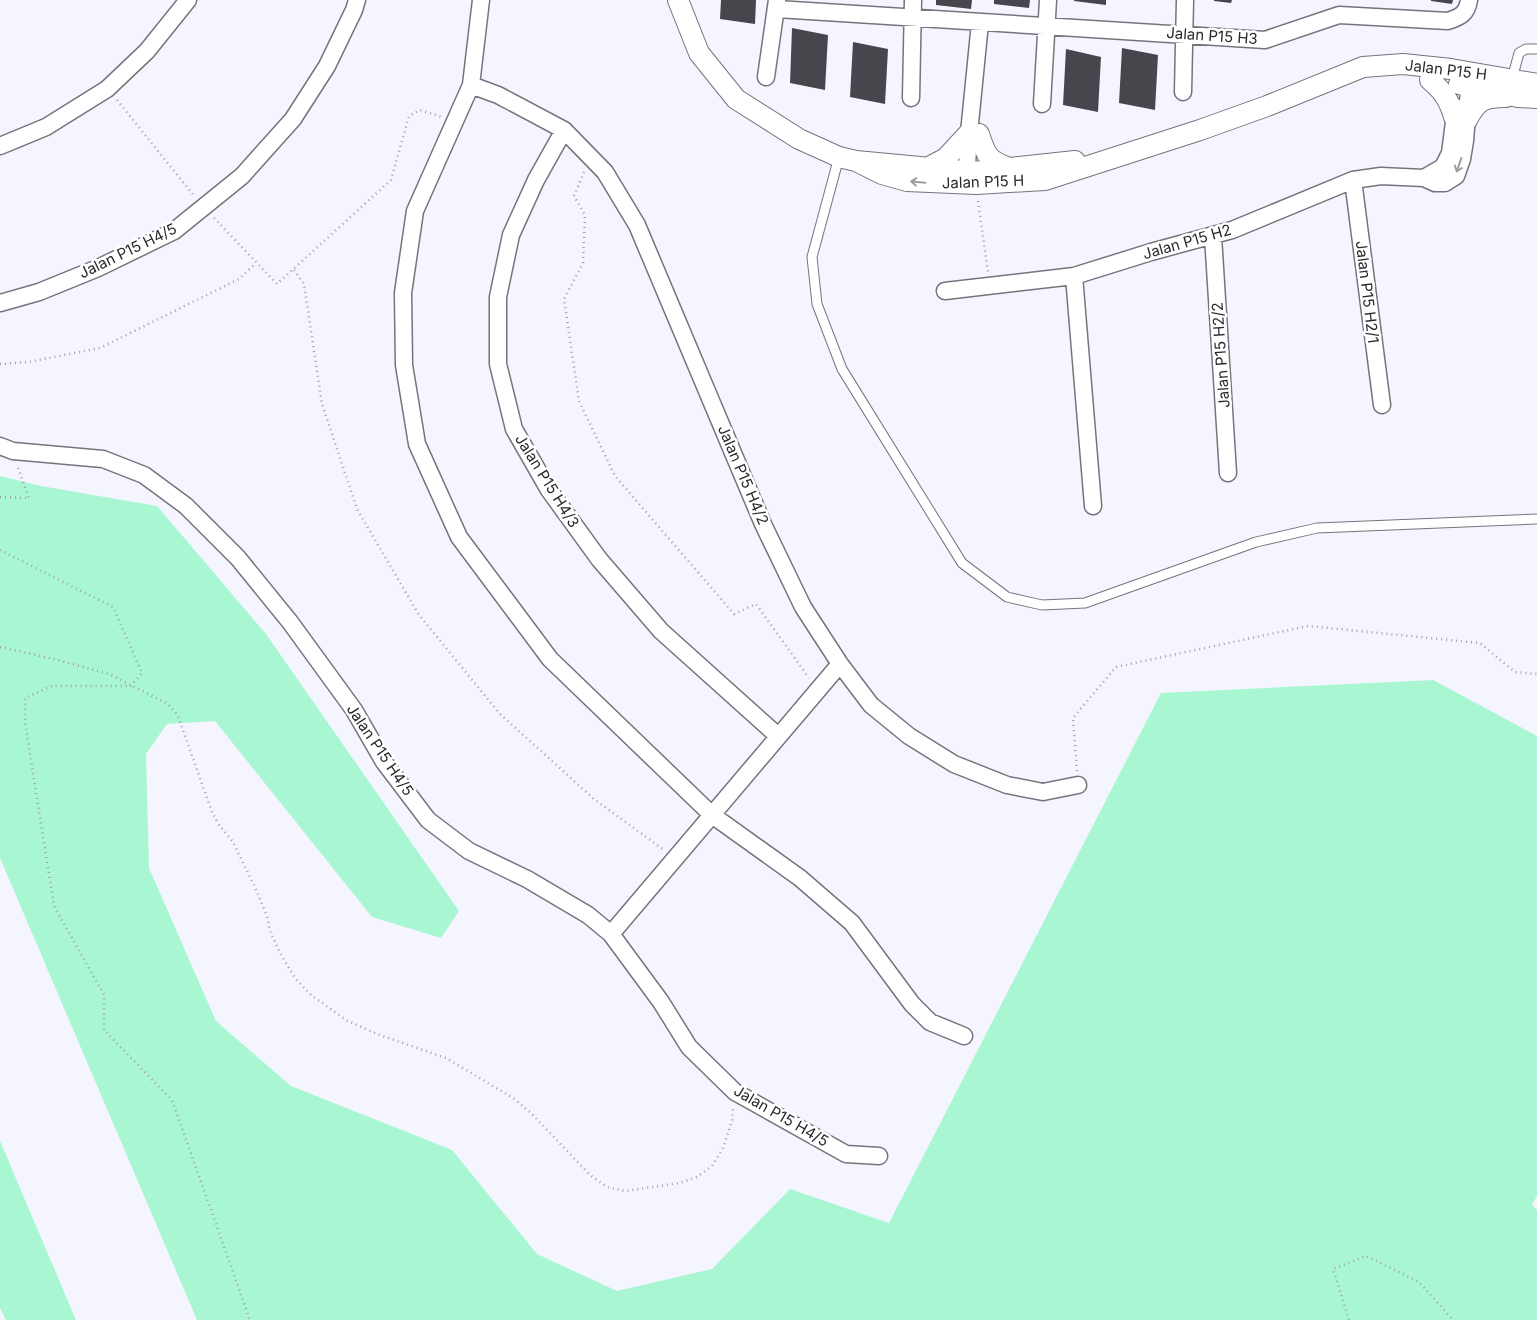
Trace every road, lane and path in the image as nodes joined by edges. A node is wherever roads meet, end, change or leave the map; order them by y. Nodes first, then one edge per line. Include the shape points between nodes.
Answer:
1 (188, 0) edge
2 (356, 0) edge
3 (481, 0) edge
4 (678, 0) edge
5 (684, 0) edge
6 (1048, 0) edge
7 (1185, 0) edge
8 (1469, 0) edge
9 (777, 4) edge
10 (913, 8) edge
11 (1339, 8) edge
12 (984, 23) junction
13 (1047, 25) junction
14 (1184, 34) junction
15 (1537, 50) edge
16 (700, 53) junction
17 (766, 77) dead end
18 (1464, 78) junction
19 (1430, 80) junction
20 (1326, 81) junction
21 (471, 84) junction
22 (1537, 84) edge
23 (107, 89) junction
24 (1522, 91) edge
25 (1183, 92) dead end
26 (911, 98) dead end
27 (1042, 104) dead end
28 (1460, 118) junction
29 (455, 121) junction
30 (564, 130) junction
31 (974, 134) junction
32 (0, 146) edge
33 (591, 157) junction
34 (1112, 158) junction
35 (847, 159) junction
36 (927, 168) junction
37 (1009, 168) junction
38 (972, 178) junction
39 (1353, 180) junction
40 (204, 207) junction
41 (1213, 236) junction
42 (256, 263) junction
43 (294, 270) junction
44 (1074, 276) junction
45 (990, 286) junction
46 (945, 291) dead end
47 (0, 303) edge
48 (0, 364) edge
49 (1382, 404) dead end
50 (6, 449) edge
51 (1228, 473) dead end
52 (0, 497) edge
53 (1093, 506) dead end
54 (1537, 519) edge
55 (0, 550) edge
56 (0, 648) edge
57 (840, 664) junction
58 (1537, 674) edge
59 (131, 686) junction
60 (818, 690) junction
61 (778, 736) junction
62 (1078, 785) joint
63 (712, 815) junction
64 (675, 859) junction
65 (611, 934) junction
66 (964, 1036) dead end
67 (735, 1092) junction
68 (879, 1156) dead end
69 (250, 1320) edge
70 (1349, 1320) edge
71 (1453, 1320) edge

1 - 23 street via 147,51
2 - 40 street, Jalan P15 H4/5 via 327,66 293,119 242,176
3 - 21 street
4 - 16 street, Jalan P15 H
5 - 16 street, Jalan P15 H
6 - 13 street
7 - 14 street
8 - 11 street, Jalan P15 H3 via 1461,17 1448,22
9 - 10 street, Jalan P15 H3
9 - 17 street
10 - 12 street, Jalan P15 H3
10 - 26 street
11 - 14 street, Jalan P15 H3 via 1265,40
12 - 13 street, Jalan P15 H3
12 - 31 street
13 - 14 street, Jalan P15 H3
13 - 27 street
14 - 25 street
15 - 24 lane via 1526,49 1519,53
16 - 35 street, Jalan P15 H via 736,99 799,139
18 - 19 street, Jalan P15 H
18 - 20 street, Jalan P15 H via 1402,64 1363,68
18 - 24 street, Jalan P15 H
18 - 28 street, Jalan P15 H2
19 - 20 street, Jalan P15 H via 1404,76
19 - 28 street via 1449,100
20 - 34 street, Jalan P15 H via 1267,106
21 - 29 street
21 - 30 street, Jalan P15 H4/2
22 - 24 street, Jalan P15 H
23 - 32 street via 46,127
23 - 40 path
24 - 28 street via 1479,101
28 - 39 street, Jalan P15 H2 via 1444,167 1424,178 1380,176
29 - 43 path via 420,110 409,116 391,180
29 - 63 street via 415,211 403,293 404,365 417,444 459,537 550,659
30 - 33 street, Jalan P15 H4/2
30 - 61 street, Jalan P15 H4/3 via 511,235 498,297 498,364 514,430 549,490 606,567 661,631
31 - 36 street via 946,158
31 - 37 street via 992,161
31 - 38 street
33 - 57 street, Jalan P15 H4/2 via 605,172 637,225 763,524 803,607
33 - 60 path via 574,196 585,215 583,263 564,299 579,401 616,476 734,614 756,604
34 - 37 street, Jalan P15 H
34 - 38 street, Jalan P15 H via 1045,180
35 - 36 street, Jalan P15 H
38 -> 35 street, Jalan P15 H via 907,181
35 - 54 lane via 812,257 817,304 842,369 962,564 1007,597 1042,605 1085,604 1256,542 1317,528
36 - 38 street, Jalan P15 H
37 - 38 street, Jalan P15 H
38 - 45 path
39 - 41 street, Jalan P15 H2
39 - 49 street, Jalan P15 H2/1
40 - 42 path
40 - 47 street, Jalan P15 H4/5 via 174,231 98,268 39,292
41 - 44 street, Jalan P15 H2
41 - 51 street, Jalan P15 H2/2
42 - 43 path via 277,284
42 - 48 path via 239,279 100,348
43 - 64 path via 304,284 322,404 357,509 419,615 500,714 594,799
44 - 45 street, Jalan P15 H2
44 - 53 street
45 - 46 street, Jalan P15 H2
50 - 52 path via 29,498
50 - 65 street, Jalan P15 H4/5 via 103,460 144,475 186,506 238,558 290,622 354,710 384,762 428,820 469,851 527,879 588,915
55 - 59 path via 113,606 142,673
56 - 59 path via 109,674
57 - 60 street
57 - 62 street, Jalan P15 H4/2 via 871,705 909,736 954,764 1007,785 1043,792
58 - 62 path via 1515,672 1480,643 1308,626 1116,667 1072,718
59 - 67 path via 168,704 178,716 212,812 242,860 280,953 295,978 311,995 346,1020 446,1058 513,1098 590,1175 607,1187 626,1191 679,1183 697,1177 712,1166 723,1148 732,1122
59 - 69 path via 52,686 25,698 25,722 54,906 104,994 104,1030 172,1100
60 - 61 street
61 - 63 street
63 - 64 street
63 - 66 street via 800,878 852,923 912,1004 930,1022
64 - 65 street
65 - 67 street, Jalan P15 H4/5 via 662,1002 689,1047
67 - 68 street, Jalan P15 H4/5 via 846,1154
70 - 71 path via 1333,1270 1366,1256 1419,1282

